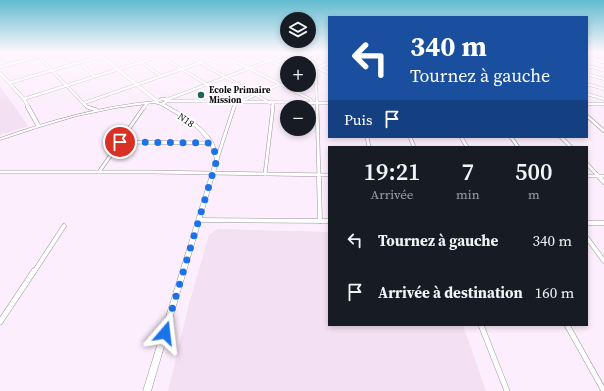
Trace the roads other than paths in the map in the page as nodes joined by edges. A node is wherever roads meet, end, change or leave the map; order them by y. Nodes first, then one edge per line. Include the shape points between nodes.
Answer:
1 (52, 70) joint
2 (87, 70) edge
3 (118, 70) joint
4 (153, 70) edge
5 (178, 70) edge
6 (184, 70) edge
7 (214, 70) edge
8 (245, 70) edge
9 (252, 70) edge
10 (0, 73) edge
11 (588, 74) edge
12 (161, 76) junction
13 (94, 77) junction
14 (226, 77) junction
15 (604, 79) edge
16 (9, 83) junction
17 (138, 84) junction
18 (206, 84) junction
19 (280, 84) joint
20 (588, 84) edge
21 (67, 85) junction
22 (604, 89) edge
23 (296, 92) edge
24 (257, 94) junction
25 (588, 94) edge
26 (24, 99) junction
27 (604, 99) edge
28 (311, 100) edge
29 (156, 101) junction
30 (166, 101) junction
31 (147, 102) junction
32 (236, 102) junction
33 (84, 103) junction
34 (272, 103) junction
35 (280, 103) edge
36 (316, 103) edge
37 (328, 103) edge
38 (162, 104) junction
39 (588, 104) edge
40 (604, 104) edge
41 (97, 110) junction
42 (316, 117) edge
43 (588, 117) edge
44 (38, 125) junction
45 (604, 131) edge
46 (562, 138) edge
47 (0, 139) edge
48 (120, 142) junction
49 (212, 143) junction
50 (570, 146) edge
51 (217, 159) junction
52 (588, 165) edge
53 (0, 172) edge
54 (99, 172) junction
55 (213, 174) junction
56 (265, 174) junction
57 (320, 175) junction
58 (328, 175) edge
59 (588, 176) edge
60 (598, 176) junction
61 (604, 176) edge
62 (604, 182) edge
63 (199, 220) junction
64 (320, 221) junction
65 (328, 221) edge
66 (588, 223) edge
67 (604, 223) edge
68 (64, 226) dead end
69 (588, 239) edge
70 (604, 261) edge
71 (0, 322) edge
72 (481, 326) edge
73 (568, 326) edge
74 (147, 391) edge
75 (507, 391) edge
76 (604, 391) edge

1 - 16 street
1 - 21 street
2 - 13 street
3 - 13 street
3 - 17 street
4 - 12 street
5 - 12 street
6 - 18 street
7 - 14 street
8 - 14 street
9 - 19 street
10 - 16 street
11 - 15 street
12 - 17 street
13 - 21 street
14 - 18 street
14 - 24 street
16 - 26 street
17 - 29 street
17 - 33 street
18 - 30 street
18 - 32 street
19 - 24 street
20 - 22 street
21 - 26 street
21 - 33 street
23 - 28 street
24 - 32 street
24 - 34 street
25 - 27 street
26 - 44 street
29 - 30 main road
29 - 31 main road
29 - 38 main road, N18 via 157,104
30 - 32 street
30 - 38 main road
31 - 41 main road
31 - 48 street
32 - 34 street
32 - 51 street
33 - 41 street via 87,107
34 - 35 street
34 - 56 street
36 - 37 street
38 - 49 main road, N18 via 198,129
39 - 40 street
41 - 44 main road
42 - 57 street
43 - 45 street
44 - 47 main road
46 - 50 street
48 - 49 street
48 - 54 street
49 - 51 main road, N18
51 - 55 main road
52 - 60 street
53 - 54 street
54 - 55 street
55 - 56 street
55 - 63 main road
56 - 57 street
57 - 58 street
57 - 64 street
59 - 60 street
60 - 61 street
60 - 62 street
63 - 64 street
63 - 74 main road
64 - 65 street
66 - 67 street
68 - 71 street
69 - 70 street
72 - 75 street
73 - 76 street

